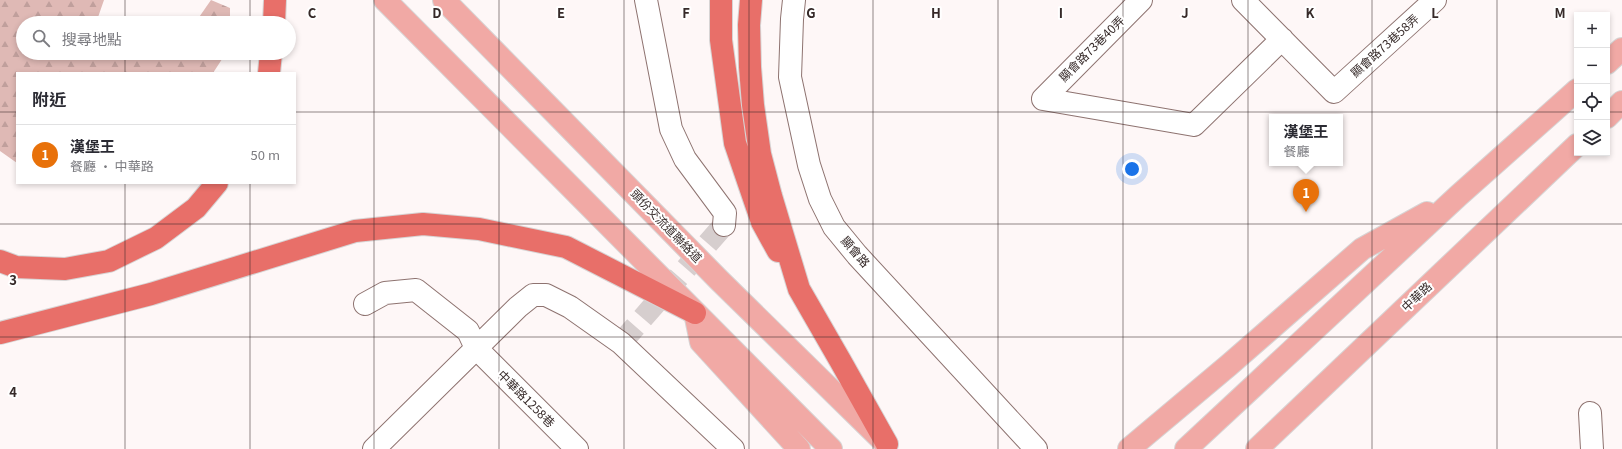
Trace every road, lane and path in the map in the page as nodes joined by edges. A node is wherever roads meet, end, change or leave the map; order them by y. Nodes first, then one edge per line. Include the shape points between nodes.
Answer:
1 (275, 0) edge
2 (385, 0) edge
3 (444, 0) edge
4 (646, 0) edge
5 (721, 0) edge
6 (751, 0) edge
7 (794, 0) edge
8 (1141, 0) edge
9 (1243, 0) edge
10 (1421, 4) edge
11 (274, 16) edge
12 (1282, 38) junction
13 (270, 60) edge
14 (269, 72) edge
15 (1574, 93) edge
16 (1622, 102) edge
17 (1610, 114) edge
18 (1574, 148) edge
19 (216, 184) edge
20 (1458, 196) junction
21 (724, 225) dead end
22 (0, 261) edge
23 (798, 289) junction
24 (365, 304) dead end
25 (695, 313) junction
26 (0, 333) edge
27 (476, 348) junction
28 (1590, 413) dead end
29 (890, 448) edge
30 (374, 449) edge
31 (577, 449) edge
32 (733, 449) edge
33 (799, 449) edge
34 (831, 449) edge
35 (1036, 449) edge
36 (1129, 449) edge
37 (1186, 449) edge
38 (1257, 449) edge
39 (1592, 449) edge

1 - 11 highway
2 - 25 main road
3 - 29 main road, 頭份交流道聯絡道 via 719,280
4 - 21 street via 671,129 685,159 725,213
5 - 23 highway via 721,40 735,143 762,222
6 - 23 highway via 750,67 760,154
7 - 35 street, 顯會路 via 790,76 809,165 820,199 834,227
8 - 12 street, 顯會路73巷40弄 via 1043,98 1194,125
9 - 12 street
10 - 12 street, 顯會路73巷58弄 via 1334,92
13 - 14 highway
15 - 20 main road
16 - 17 main road
18 - 38 main road, 中華路
19 - 22 highway via 196,208 156,238 109,261 64,269 16,267
20 - 36 main road via 1362,249
20 - 37 main road
23 - 29 highway
24 - 27 street, 中華路1258巷 via 384,293 416,290 468,331
25 - 26 highway via 566,247 479,229 423,224 355,231 151,294
25 - 33 main road via 701,342
25 - 34 main road
27 - 30 street
27 - 31 street, 中華路1258巷
27 - 32 street via 533,294 546,295 570,306 621,343
28 - 39 street

